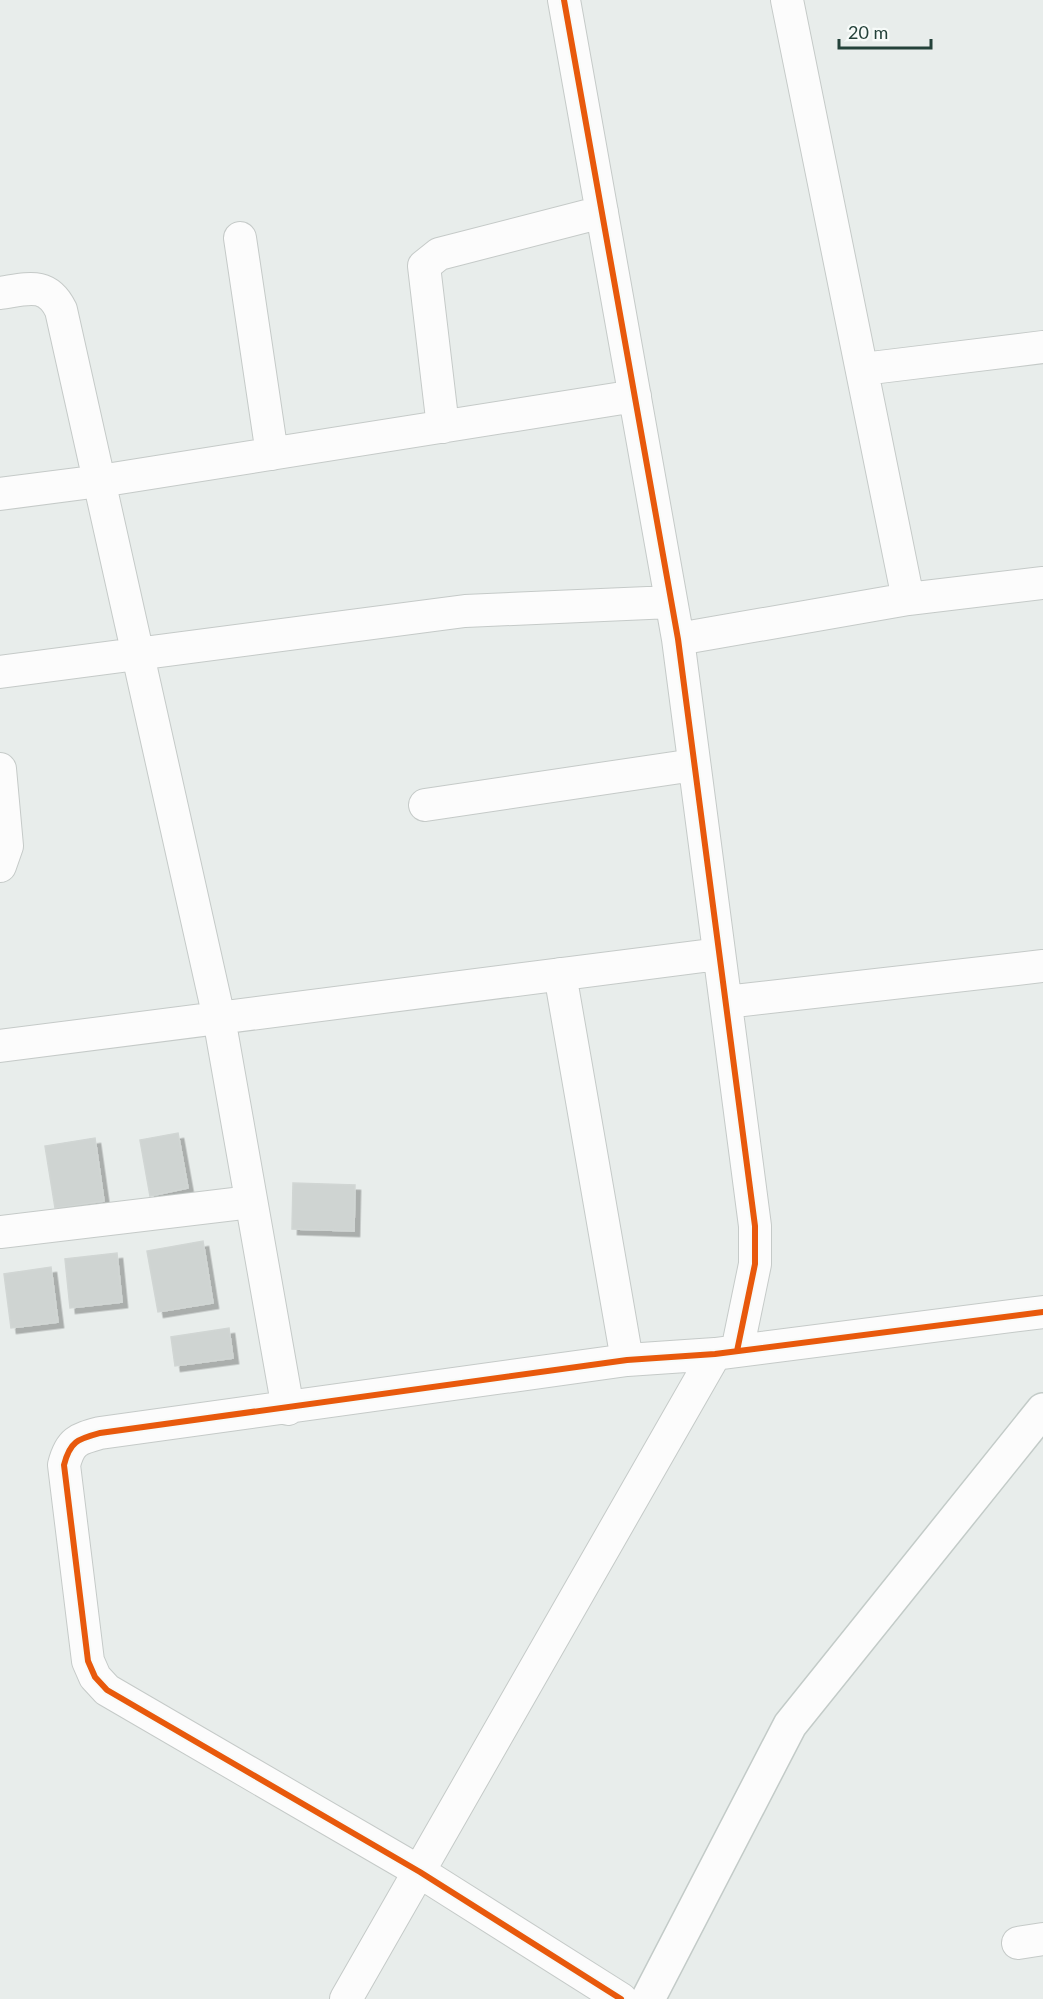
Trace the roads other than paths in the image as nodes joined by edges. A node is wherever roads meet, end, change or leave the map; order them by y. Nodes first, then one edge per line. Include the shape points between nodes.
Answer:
1 (564, 0) edge
2 (787, 0) edge
3 (602, 212) junction
4 (240, 238) dead end
5 (0, 293) edge
6 (1043, 347) edge
7 (863, 369) junction
8 (635, 396) junction
9 (443, 427) junction
10 (272, 454) junction
11 (100, 481) junction
12 (0, 494) edge
13 (1043, 583) edge
14 (908, 599) junction
15 (671, 602) junction
16 (678, 639) junction
17 (138, 653) junction
18 (0, 672) edge
19 (694, 765) junction
20 (0, 769) edge
21 (425, 805) dead end
22 (0, 866) edge
23 (719, 954) junction
24 (1043, 966) edge
25 (560, 974) junction
26 (726, 1002) junction
27 (219, 1018) junction
28 (0, 1046) edge
29 (251, 1202) junction
30 (0, 1232) edge
31 (1043, 1312) edge
32 (726, 1353) junction
33 (627, 1360) junction
34 (288, 1409) junction
35 (1043, 1410) edge
36 (420, 1872) junction
37 (346, 1999) edge
38 (621, 1999) edge
39 (648, 1999) edge

1 - 3 street
2 - 7 street
3 - 8 street
3 - 9 street via 439,254 424,266
4 - 10 street
5 - 11 street via 31,288 45,290 56,298
6 - 7 street
7 - 14 street
8 - 9 street
8 - 15 street
9 - 10 street
10 - 11 street
11 - 12 street
11 - 17 street
13 - 14 street
14 - 16 street
15 - 16 street
15 - 17 street via 465,611
16 - 19 street
17 - 18 street
17 - 27 street
19 - 21 street
19 - 23 street
20 - 22 street via 7,846
23 - 25 street
23 - 26 street
24 - 26 street
25 - 27 street
25 - 33 street
26 - 32 street via 756,1246 755,1264
27 - 28 street
27 - 29 street
29 - 30 street
29 - 34 street
31 - 32 street
32 - 33 street
32 - 36 street
33 - 34 street
34 - 36 street via 100,1433 80,1439 68,1448 64,1465 88,1661 107,1690
35 - 39 street via 790,1725
36 - 37 street
36 - 38 street

